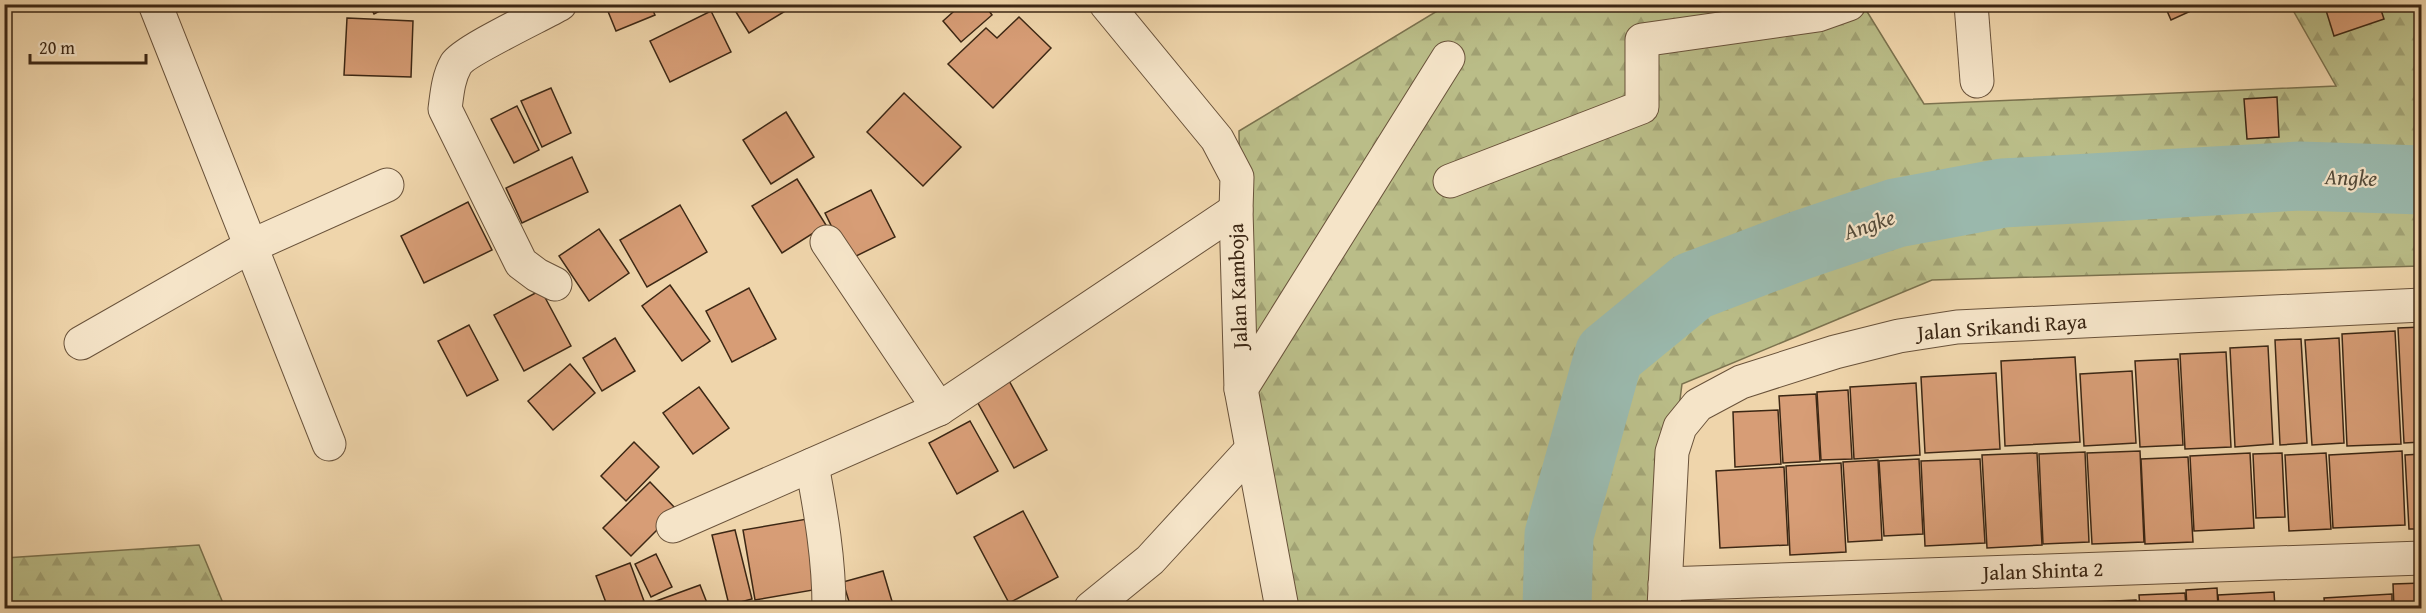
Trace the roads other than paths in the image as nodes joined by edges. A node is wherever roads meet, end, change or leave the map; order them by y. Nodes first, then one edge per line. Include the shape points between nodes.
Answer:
1 (155, 4) edge
2 (560, 4) edge
3 (1106, 4) edge
4 (1850, 4) edge
5 (1971, 4) edge
6 (1448, 58) dead end
7 (1977, 81) dead end
8 (1450, 181) dead end
9 (387, 185) dead end
10 (1236, 210) junction
11 (827, 242) dead end
12 (251, 246) junction
13 (555, 284) dead end
14 (2421, 305) edge
15 (81, 343) dead end
16 (1241, 389) junction
17 (939, 409) junction
18 (328, 444) dead end
19 (1252, 449) junction
20 (812, 465) junction
21 (673, 526) dead end
22 (2421, 558) edge
23 (1664, 596) edge
24 (829, 609) edge
25 (1091, 609) edge
26 (1282, 609) edge

1 - 12 street
2 - 13 street via 457,63 448,84 445,109 521,263
3 - 10 street, Jalan Kamboja via 1217,139 1237,177
4 - 8 street via 1818,15 1642,40 1642,107
5 - 7 street
6 - 16 street
9 - 12 street
10 - 16 street, Jalan Kamboja
10 - 17 street
11 - 17 street
12 - 15 street
12 - 18 street
14 - 23 street, Jalan Srikandi Raya via 1957,327 1846,349 1741,382 1698,405 1680,427 1672,452
16 - 19 street, Jalan Kamboja
17 - 20 street
19 - 25 street via 1150,560
19 - 26 street, Jalan Kamboja
20 - 21 street
20 - 24 street via 825,534
22 - 23 street, Jalan Shinta 2

